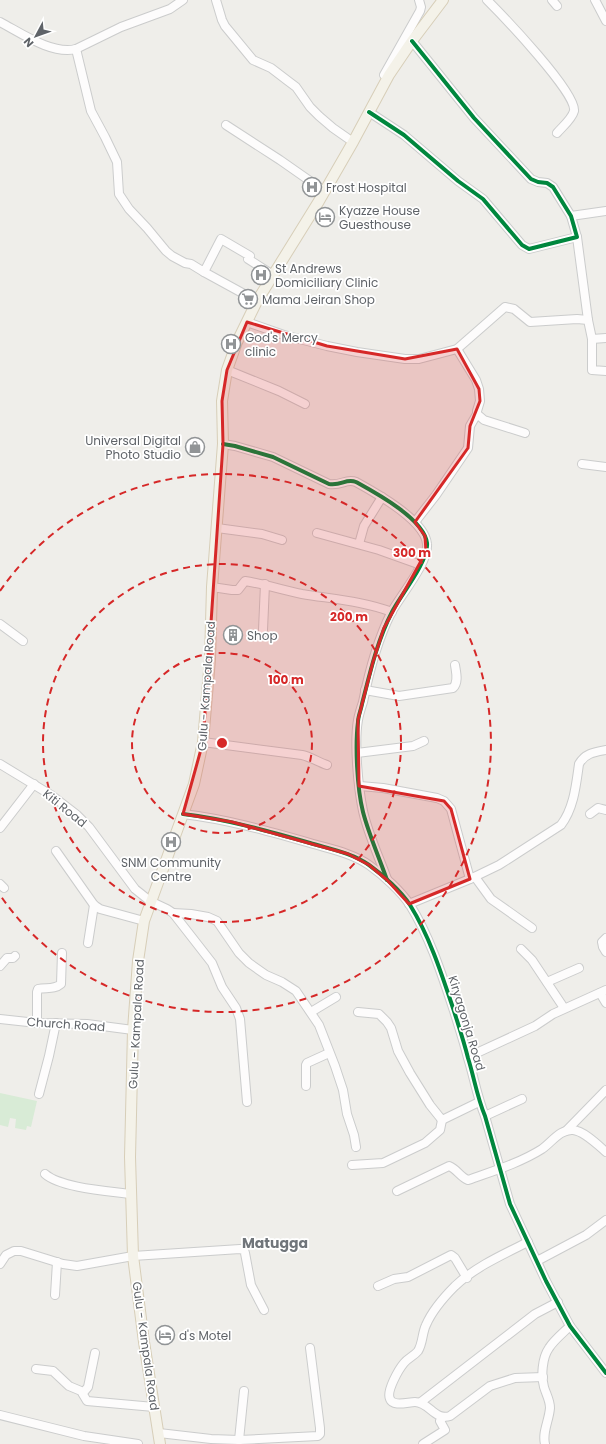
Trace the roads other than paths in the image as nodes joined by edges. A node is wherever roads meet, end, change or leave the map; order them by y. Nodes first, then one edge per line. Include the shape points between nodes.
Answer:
1 (183, 0) edge
2 (216, 0) edge
3 (419, 0) edge
4 (443, 0) edge
5 (487, 0) edge
6 (594, 0) edge
7 (606, 21) edge
8 (0, 22) edge
9 (412, 41) junction
10 (76, 49) junction
11 (371, 109) junction
12 (226, 125) dead end
13 (557, 133) dead end
14 (353, 142) junction
15 (321, 196) junction
16 (606, 211) edge
17 (571, 216) junction
18 (577, 237) junction
19 (204, 272) junction
20 (273, 275) junction
21 (257, 301) junction
22 (588, 320) junction
23 (247, 322) junction
24 (606, 338) edge
25 (592, 339) junction
26 (457, 349) junction
27 (227, 370) junction
28 (606, 371) edge
29 (305, 404) dead end
30 (477, 414) junction
31 (525, 433) dead end
32 (223, 444) junction
33 (582, 464) dead end
34 (606, 466) edge
35 (382, 497) junction
36 (415, 522) junction
37 (217, 528) junction
38 (317, 533) dead end
39 (282, 540) dead end
40 (359, 544) junction
41 (421, 565) junction
42 (264, 584) junction
43 (212, 587) junction
44 (392, 612) junction
45 (0, 624) edge
46 (263, 630) dead end
47 (23, 641) dead end
48 (455, 665) dead end
49 (365, 690) junction
50 (424, 741) dead end
51 (203, 742) junction
52 (606, 750) edge
53 (357, 753) junction
54 (0, 764) edge
55 (327, 765) dead end
56 (34, 784) junction
57 (360, 786) junction
58 (606, 810) edge
59 (183, 814) junction
60 (590, 814) dead end
61 (0, 828) edge
62 (56, 851) dead end
63 (472, 878) junction
64 (387, 880) junction
65 (150, 901) junction
66 (409, 904) junction
67 (94, 905) junction
68 (173, 913) junction
69 (144, 921) junction
70 (532, 928) dead end
71 (606, 938) edge
72 (88, 943) dead end
73 (521, 949) dead end
74 (606, 952) edge
75 (62, 953) dead end
76 (15, 956) dead end
77 (0, 966) edge
78 (579, 968) dead end
79 (547, 982) junction
80 (603, 992) edge
81 (336, 997) dead end
82 (606, 1003) edge
83 (564, 1008) junction
84 (311, 1012) junction
85 (358, 1012) dead end
86 (0, 1019) edge
87 (38, 1023) junction
88 (56, 1023) junction
89 (133, 1030) junction
90 (329, 1053) junction
91 (468, 1057) junction
92 (306, 1086) dead end
93 (606, 1090) edge
94 (39, 1094) dead end
95 (522, 1098) dead end
96 (247, 1102) dead end
97 (479, 1102) junction
98 (485, 1116) junction
99 (442, 1120) junction
100 (566, 1131) junction
101 (356, 1147) dead end
102 (606, 1152) edge
103 (352, 1165) dead end
104 (499, 1169) junction
105 (45, 1174) dead end
106 (398, 1191) dead end
107 (131, 1194) junction
108 (606, 1220) edge
109 (528, 1242) junction
110 (133, 1256) junction
111 (537, 1261) junction
112 (57, 1262) junction
113 (0, 1264) edge
114 (466, 1278) junction
115 (378, 1286) dead end
116 (55, 1295) dead end
117 (558, 1302) junction
118 (264, 1310) dead end
119 (570, 1326) junction
120 (310, 1348) dead end
121 (95, 1354) dead end
122 (604, 1368) edge
123 (36, 1369) dead end
124 (543, 1377) junction
125 (244, 1391) dead end
126 (83, 1393) junction
127 (420, 1402) junction
128 (154, 1407) junction
129 (0, 1415) edge
130 (442, 1417) junction
131 (159, 1433) junction
132 (239, 1440) junction
133 (138, 1444) edge
134 (160, 1444) edge
135 (423, 1444) edge
136 (545, 1444) edge

1 - 10 street via 170,9 120,27
2 - 14 street via 222,20 253,60 271,68 296,87 318,116
3 - 11 street via 420,11 379,84
4 - 9 main road, Gulu - Kampala Road
5 - 13 street via 528,44 568,95 574,112
6 - 7 street
8 - 10 street via 48,46 66,51
9 - 11 main road, Gulu - Kampala Road via 389,75
9 - 17 street via 474,118 531,179 553,187
10 - 19 street via 91,111 116,162 119,194 166,251
11 - 14 main road, Gulu - Kampala Road
11 - 18 street via 483,199 526,248
12 - 15 street via 320,188
14 - 15 main road, Gulu - Kampala Road
15 - 20 main road, Gulu - Kampala Road
16 - 17 street
17 - 18 street
18 - 22 street
19 - 20 street via 221,239 250,256 248,259
19 - 21 street
20 - 21 main road, Gulu - Kampala Road
21 - 23 main road, Gulu - Kampala Road
22 - 25 street
22 - 26 street via 530,322 514,309 505,307
23 - 26 street via 327,346 405,359 419,359
23 - 27 main road, Gulu - Kampala Road
24 - 25 street
25 - 28 street via 592,370
26 - 30 street via 479,389
27 - 29 street
27 - 32 main road, Gulu - Kampala Road via 222,401
30 - 31 street via 484,420
30 - 36 street via 470,426 468,448
32 - 35 street via 273,457 329,484 336,485 352,480
32 - 37 main road, Gulu - Kampala Road
33 - 34 street
35 - 36 street
35 - 40 street via 364,526
36 - 41 street via 425,536 427,544
37 - 39 street via 262,534
37 - 43 main road, Gulu - Kampala Road
38 - 40 street
40 - 41 street
41 - 44 street
42 - 43 street via 245,581 238,590
42 - 44 street via 297,593 365,604
42 - 46 street
43 - 51 main road, Gulu - Kampala Road via 210,659
44 - 49 street via 379,642
45 - 47 street
48 - 49 street via 457,680 453,688 400,696
49 - 53 street via 358,720
50 - 53 street via 413,746
51 - 55 street via 302,755
51 - 59 main road, Gulu - Kampala Road via 194,784
52 - 63 street via 591,753 582,759 567,818 561,825 499,865
53 - 57 street
54 - 56 street, Kiti Road
56 - 61 street
56 - 65 street, Kiti Road via 64,804 89,827 135,888
57 - 63 street via 400,791 444,801 451,809
57 - 64 street via 363,811
58 - 60 street via 598,808
59 - 64 street, Kiryagonja Road via 204,816 279,834 348,854 369,865
59 - 65 main road, Gulu - Kampala Road
62 - 67 street
63 - 66 street
63 - 70 street via 491,899
64 - 66 street, Kiryagonja Road
65 - 68 street, Kiti Road
65 - 69 main road, Gulu - Kampala Road
66 - 91 street, Kiryagonja Road via 434,953
67 - 69 street
67 - 72 street
68 - 84 street via 208,917 217,921 249,963 296,991
68 - 96 street via 212,963 240,1018
69 - 89 main road, Gulu - Kampala Road
71 - 74 street via 602,942
73 - 79 street
75 - 87 street via 61,984 54,988 38,989
76 - 77 street via 8,958
78 - 79 street
79 - 83 street
80 - 82 street
80 - 83 street
81 - 84 street
83 - 91 street via 535,1026
84 - 90 street via 319,1025
85 - 99 street via 379,1014 387,1022 410,1074
86 - 87 street, Church Road
87 - 88 street, Church Road
88 - 89 street, Church Road
88 - 94 street
89 - 107 main road, Gulu - Kampala Road
90 - 92 street via 307,1063
90 - 101 street via 340,1080 346,1114
91 - 97 street, Kiryagonja Road
93 - 100 street
95 - 98 street
97 - 98 street, Kiryagonja Road
97 - 99 street
98 - 104 street, Kiryagonja Road
99 - 103 street via 440,1130 425,1143 383,1163
100 - 102 street via 579,1132
100 - 104 street via 538,1151
104 - 106 street via 468,1180 449,1166
104 - 109 street, Kiryagonja Road via 510,1204
105 - 107 street via 67,1184
107 - 110 main road, Gulu - Kampala Road
108 - 111 street via 586,1235
109 - 111 street, Kiryagonja Road
109 - 114 street via 485,1264
110 - 112 street via 78,1266
110 - 118 street via 244,1250 252,1285
110 - 128 main road, Gulu - Kampala Road
111 - 117 street, Kiryagonja Road
112 - 113 street via 14,1251 6,1255
112 - 116 street
114 - 115 street via 455,1258 451,1256 408,1277 394,1279
114 - 127 street via 446,1296 428,1320 420,1347 404,1364 392,1386 389,1395 392,1402
117 - 119 street, Kiryagonja Road
117 - 127 street via 536,1314
119 - 122 street, Kiryagonja Road
119 - 124 street via 548,1349
120 - 132 street via 320,1434 314,1437
121 - 126 street via 88,1387
123 - 126 street via 53,1371 69,1386
124 - 130 street via 516,1378 490,1386 450,1416
124 - 136 street via 550,1404 548,1423 543,1436
125 - 132 street
126 - 128 street via 90,1402
127 - 130 street
128 - 131 main road, Gulu - Kampala Road
129 - 133 street via 84,1436
130 - 135 street via 440,1421 445,1430
131 - 132 street
131 - 134 main road, Gulu - Kampala Road

